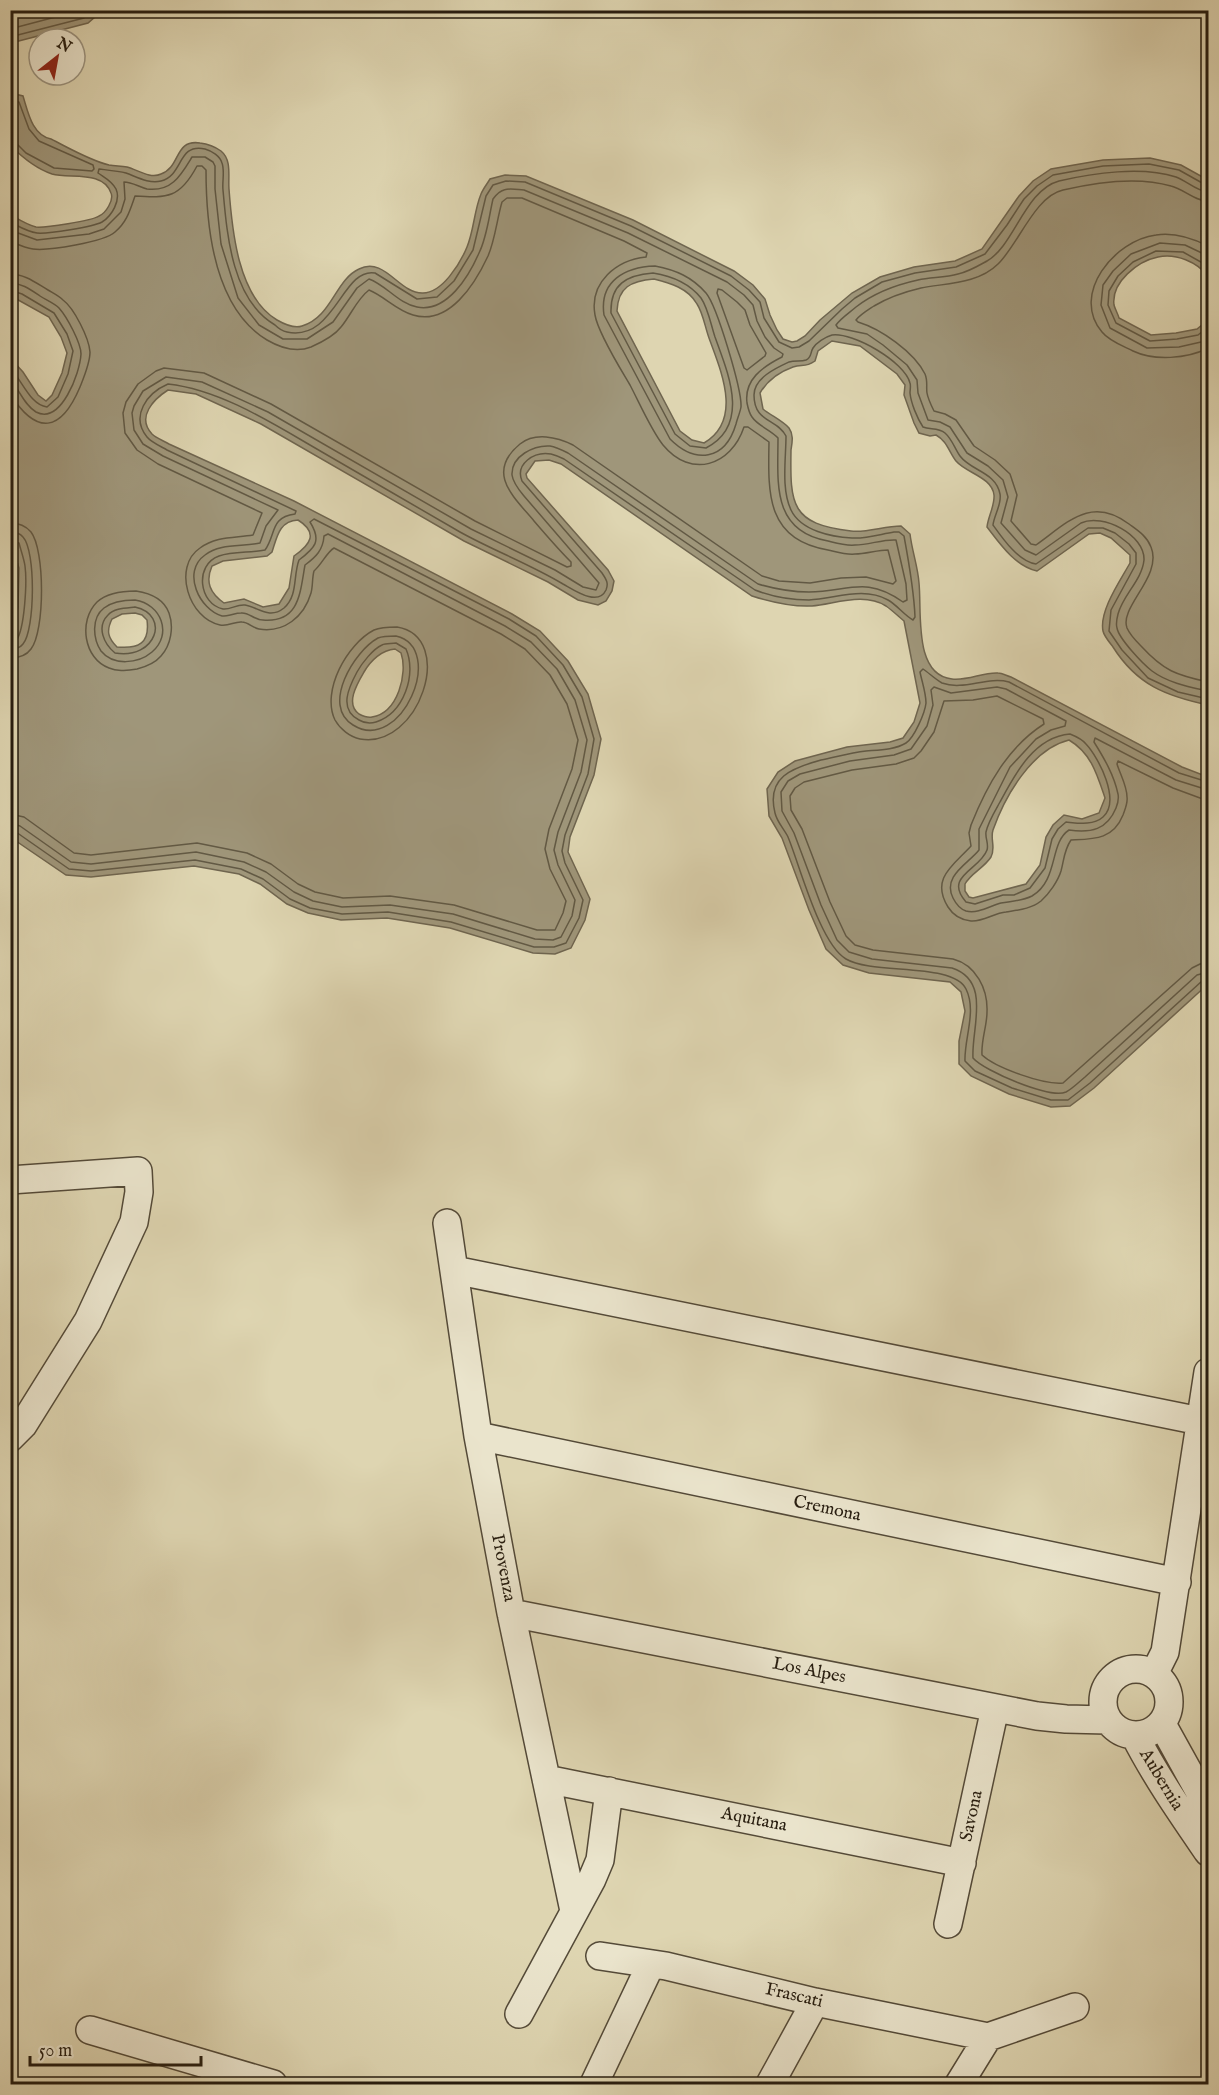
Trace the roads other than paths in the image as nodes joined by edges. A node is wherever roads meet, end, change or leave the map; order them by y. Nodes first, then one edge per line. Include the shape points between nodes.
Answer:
1 (10, 1180) edge
2 (447, 1223) dead end
3 (454, 1270) junction
4 (1208, 1372) edge
5 (1200, 1421) junction
6 (478, 1436) junction
7 (10, 1438) edge
8 (1177, 1581) junction
9 (511, 1613) junction
10 (1154, 1674) junction
11 (995, 1708) junction
12 (1107, 1720) junction
13 (1162, 1724) junction
14 (1135, 1736) junction
15 (546, 1779) junction
16 (609, 1791) junction
17 (1209, 1807) edge
18 (1209, 1852) edge
19 (962, 1863) junction
20 (574, 1911) junction
21 (948, 1924) dead end
22 (600, 1956) dead end
23 (651, 1964) junction
24 (815, 2002) junction
25 (1076, 2007) dead end
26 (519, 2014) dead end
27 (90, 2030) dead end
28 (988, 2037) junction
29 (258, 2082) edge
30 (594, 2085) edge
31 (770, 2085) edge
32 (959, 2085) edge

1 - 7 street via 138,1171 140,1192 134,1222 88,1321 23,1425
2 - 3 street, Provenza
3 - 5 street
3 - 6 street, Provenza
4 - 5 street
5 - 8 street
6 - 8 street, Cremona
6 - 9 street, Provenza
8 - 10 street via 1165,1652
9 - 11 street, Los Alpes
9 - 15 street, Provenza
10 - 12 street via 1142,1669 1117,1674 1103,1695 1102,1708
10 - 13 street via 1169,1697
11 - 12 street, Los Alpes via 1037,1716
11 - 19 street, Savona
12 - 14 street via 1119,1732
13 - 14 street via 1151,1733
13 - 17 street, Aubernia
14 - 18 street, Aubernia via 1150,1766
15 - 16 street, Aquitana
15 - 20 street, Provenza
16 - 19 street, Aquitana
16 - 20 street via 600,1860
19 - 21 street, Savona
20 - 26 street
22 - 23 street, Frascati
23 - 24 street, Frascati
23 - 30 street
24 - 28 street, Frascati
24 - 31 street
25 - 28 street
27 - 29 street
28 - 32 street

